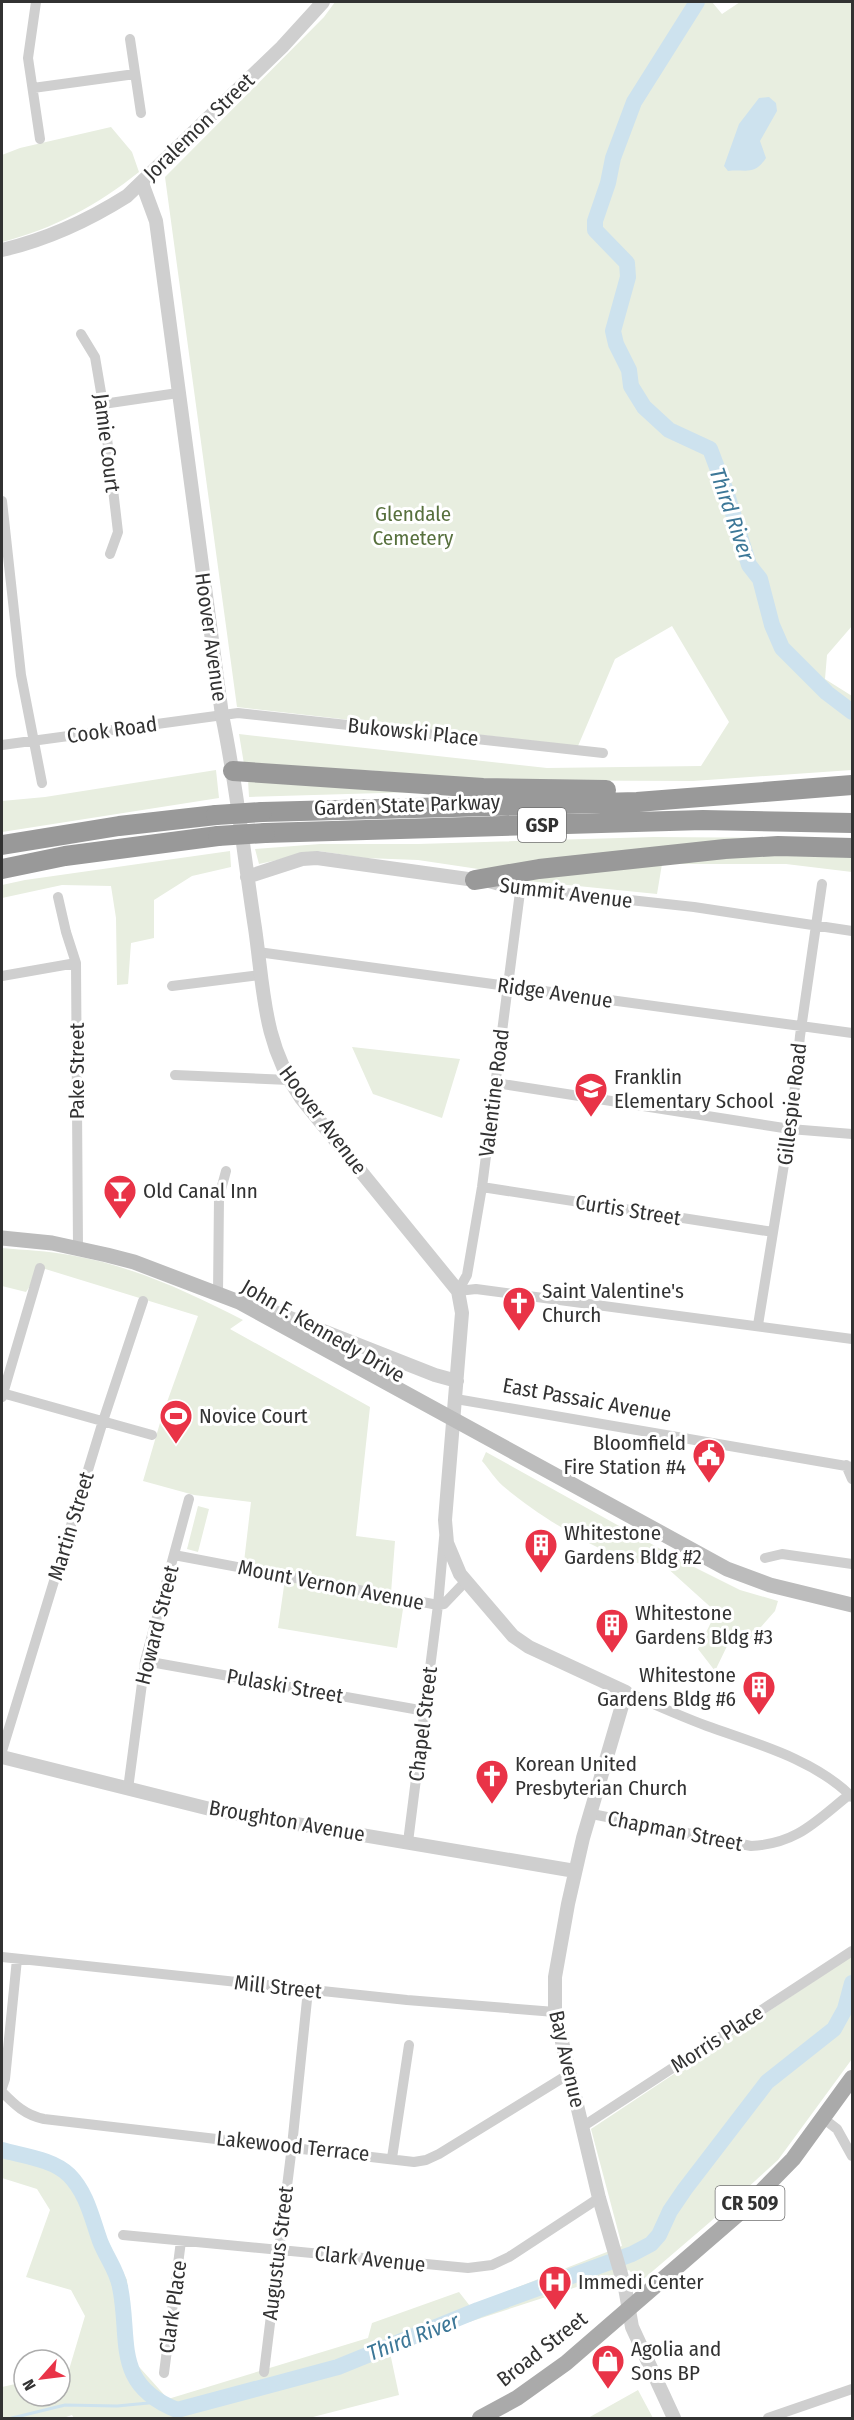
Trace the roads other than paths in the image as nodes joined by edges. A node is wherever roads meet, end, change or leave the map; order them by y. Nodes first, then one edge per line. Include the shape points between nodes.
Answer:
1 (36, 2) edge
2 (323, 2) edge
3 (130, 39) dead end
4 (135, 74) junction
5 (33, 88) junction
6 (141, 113) dead end
7 (40, 139) dead end
8 (142, 183) junction
9 (2, 250) edge
10 (81, 334) dead end
11 (178, 393) junction
12 (103, 404) junction
13 (2, 501) edge
14 (110, 554) dead end
15 (222, 716) junction
16 (34, 741) junction
17 (2, 745) edge
18 (603, 753) dead end
19 (233, 771) junction
20 (42, 783) dead end
21 (852, 785) edge
22 (764, 791) junction
23 (852, 823) edge
24 (2, 845) edge
25 (852, 848) edge
26 (2, 869) edge
27 (247, 877) junction
28 (475, 880) junction
29 (822, 884) dead end
30 (520, 892) junction
31 (58, 897) dead end
32 (816, 926) junction
33 (852, 931) edge
34 (258, 952) junction
35 (76, 963) junction
36 (260, 975) junction
37 (2, 976) edge
38 (172, 986) dead end
39 (507, 987) junction
40 (802, 1027) junction
41 (852, 1033) edge
42 (174, 1075) dead end
43 (289, 1080) junction
44 (496, 1083) junction
45 (790, 1130) junction
46 (852, 1134) edge
47 (226, 1171) dead end
48 (482, 1188) junction
49 (773, 1232) junction
50 (2, 1238) edge
51 (78, 1248) junction
52 (40, 1268) dead end
53 (458, 1291) junction
54 (218, 1294) junction
55 (143, 1301) dead end
56 (758, 1324) junction
57 (852, 1339) edge
58 (457, 1381) junction
59 (2, 1394) edge
60 (456, 1399) junction
61 (103, 1421) junction
62 (453, 1423) junction
63 (152, 1435) dead end
64 (849, 1466) edge
65 (852, 1479) edge
66 (189, 1499) dead end
67 (445, 1520) junction
68 (174, 1555) junction
69 (765, 1558) dead end
70 (852, 1564) edge
71 (465, 1582) junction
72 (438, 1605) junction
73 (852, 1605) edge
74 (852, 1614) edge
75 (145, 1660) junction
76 (626, 1692) junction
77 (425, 1711) junction
78 (2, 1751) edge
79 (2, 1757) edge
80 (128, 1789) junction
81 (851, 1796) edge
82 (592, 1814) junction
83 (408, 1842) junction
84 (575, 1871) junction
85 (852, 1951) edge
86 (2, 1957) edge
87 (16, 1959) junction
88 (308, 1990) junction
89 (555, 2012) junction
90 (409, 2045) dead end
91 (569, 2074) junction
92 (852, 2078) edge
93 (2, 2090) edge
94 (824, 2119) junction
95 (582, 2127) junction
96 (292, 2146) junction
97 (852, 2156) edge
98 (392, 2158) junction
99 (599, 2198) junction
100 (123, 2235) dead end
101 (182, 2241) junction
102 (278, 2250) junction
103 (627, 2308) junction
104 (264, 2372) dead end
105 (164, 2373) dead end
106 (852, 2389) edge
107 (480, 2418) edge
108 (674, 2418) edge
109 (768, 2418) edge

1 - 5 street via 28,58
2 - 8 street, Joralemon Street
3 - 4 street
4 - 5 street
4 - 6 street
5 - 7 street
8 - 9 street, Joralemon Street via 114,205 33,242
8 - 11 street, Hoover Avenue via 156,221
10 - 12 street, Jamie Court via 95,357
11 - 12 street
11 - 15 street, Hoover Avenue
12 - 14 street, Jamie Court via 118,532
13 - 16 street via 21,675
15 - 16 street, Cook Road
15 - 18 street, Bukowski Place via 238,713
15 - 19 street, Hoover Avenue
16 - 17 street, Cook Road
16 - 20 street
19 - 22 highway via 516,790
19 - 27 street, Hoover Avenue
21 - 22 highway, Garden State Parkway / GSP
22 - 24 highway, Garden State Parkway / GSP, bridge via 637,802 262,812 119,826
23 - 26 highway, Garden State Parkway / GSP, bridge via 703,820 265,833 76,854
25 - 28 highway via 725,849 560,866
27 - 28 street, Summit Avenue via 317,858
27 - 34 street, Hoover Avenue
28 - 30 street, Summit Avenue
29 - 32 street, Gillespie Road
30 - 32 street, Summit Avenue via 530,889 694,907
30 - 39 street, Valentine Road
31 - 35 street, Pake Street
32 - 33 street, Summit Avenue
32 - 40 street, Gillespie Road
34 - 36 street, Hoover Avenue
34 - 39 street, Ridge Avenue
35 - 37 street
35 - 51 street, Pake Street
36 - 38 street
36 - 43 street, Hoover Avenue via 269,1032
39 - 40 street, Ridge Avenue
39 - 44 street, Valentine Road
40 - 41 street, Ridge Avenue
40 - 45 street, Gillespie Road
42 - 43 street
43 - 53 street, Hoover Avenue
44 - 45 street
44 - 48 street, Valentine Road
45 - 46 street
45 - 49 street, Gillespie Road
47 - 54 street via 219,1197
48 - 49 street, Curtis Street
48 - 53 street, Valentine Road via 467,1275
49 - 56 street, Gillespie Road
50 - 51 main road
51 - 54 main road via 134,1262
52 - 59 street
53 - 56 street via 476,1289
53 - 58 street via 462,1313
54 - 58 street
54 - 62 main road, John F. Kennedy Drive via 256,1310
55 - 61 street, Martin Street
56 - 57 street
58 - 60 street
59 - 61 street
60 - 62 street
60 - 64 street, East Passaic Avenue
61 - 63 street
61 - 78 street, Martin Street
62 - 67 street
62 - 73 main road, John F. Kennedy Drive via 727,1569 770,1585
62 - 74 main road, John F. Kennedy Drive via 723,1576 768,1593
64 - 65 street
66 - 68 street, Howard Street
67 - 71 street via 451,1555
67 - 72 street, Mount Vernon Avenue
68 - 72 street, Mount Vernon Avenue
68 - 75 street, Howard Street
69 - 70 street via 782,1554
71 - 72 street via 444,1604
71 - 76 street via 521,1642
72 - 77 street, Chapel Street
75 - 77 street, Pulaski Street
75 - 80 street, Howard Street
76 - 81 street via 780,1752
76 - 82 street, Bay Avenue
77 - 83 street, Chapel Street
79 - 80 street, Broughton Avenue
80 - 83 street, Broughton Avenue via 214,1810
81 - 82 street, Chapman Street via 796,1837 752,1846
82 - 84 street, Bay Avenue
83 - 84 street, Broughton Avenue
84 - 89 street, Bay Avenue via 555,1977
85 - 95 street, Morris Place
86 - 87 street, Mill Street
87 - 88 street, Mill Street
87 - 93 street, Lakewood Terrace
88 - 89 street, Mill Street
88 - 96 street, Augustus Street
89 - 91 street, Bay Avenue
90 - 98 street
91 - 95 street, Bay Avenue
91 - 98 street, Lakewood Terrace via 439,2154 414,2162
92 - 94 main road, Broad Street / CR 509
93 - 96 street, Lakewood Terrace via 31,2116
94 - 97 street via 837,2129
94 - 103 main road, Broad Street / CR 509 via 772,2181
95 - 99 street, Bay Avenue
96 - 98 street, Lakewood Terrace
96 - 102 street, Augustus Street
99 - 102 street, Clark Avenue via 492,2265 468,2268
99 - 103 street, Bay Avenue
100 - 101 street, Clark Avenue
101 - 102 street, Clark Avenue
101 - 105 street, Clark Place
102 - 104 street, Augustus Street
103 - 107 main road, Broad Street / CR 509 via 541,2382
103 - 108 street, Bay Avenue via 638,2343
106 - 109 street

